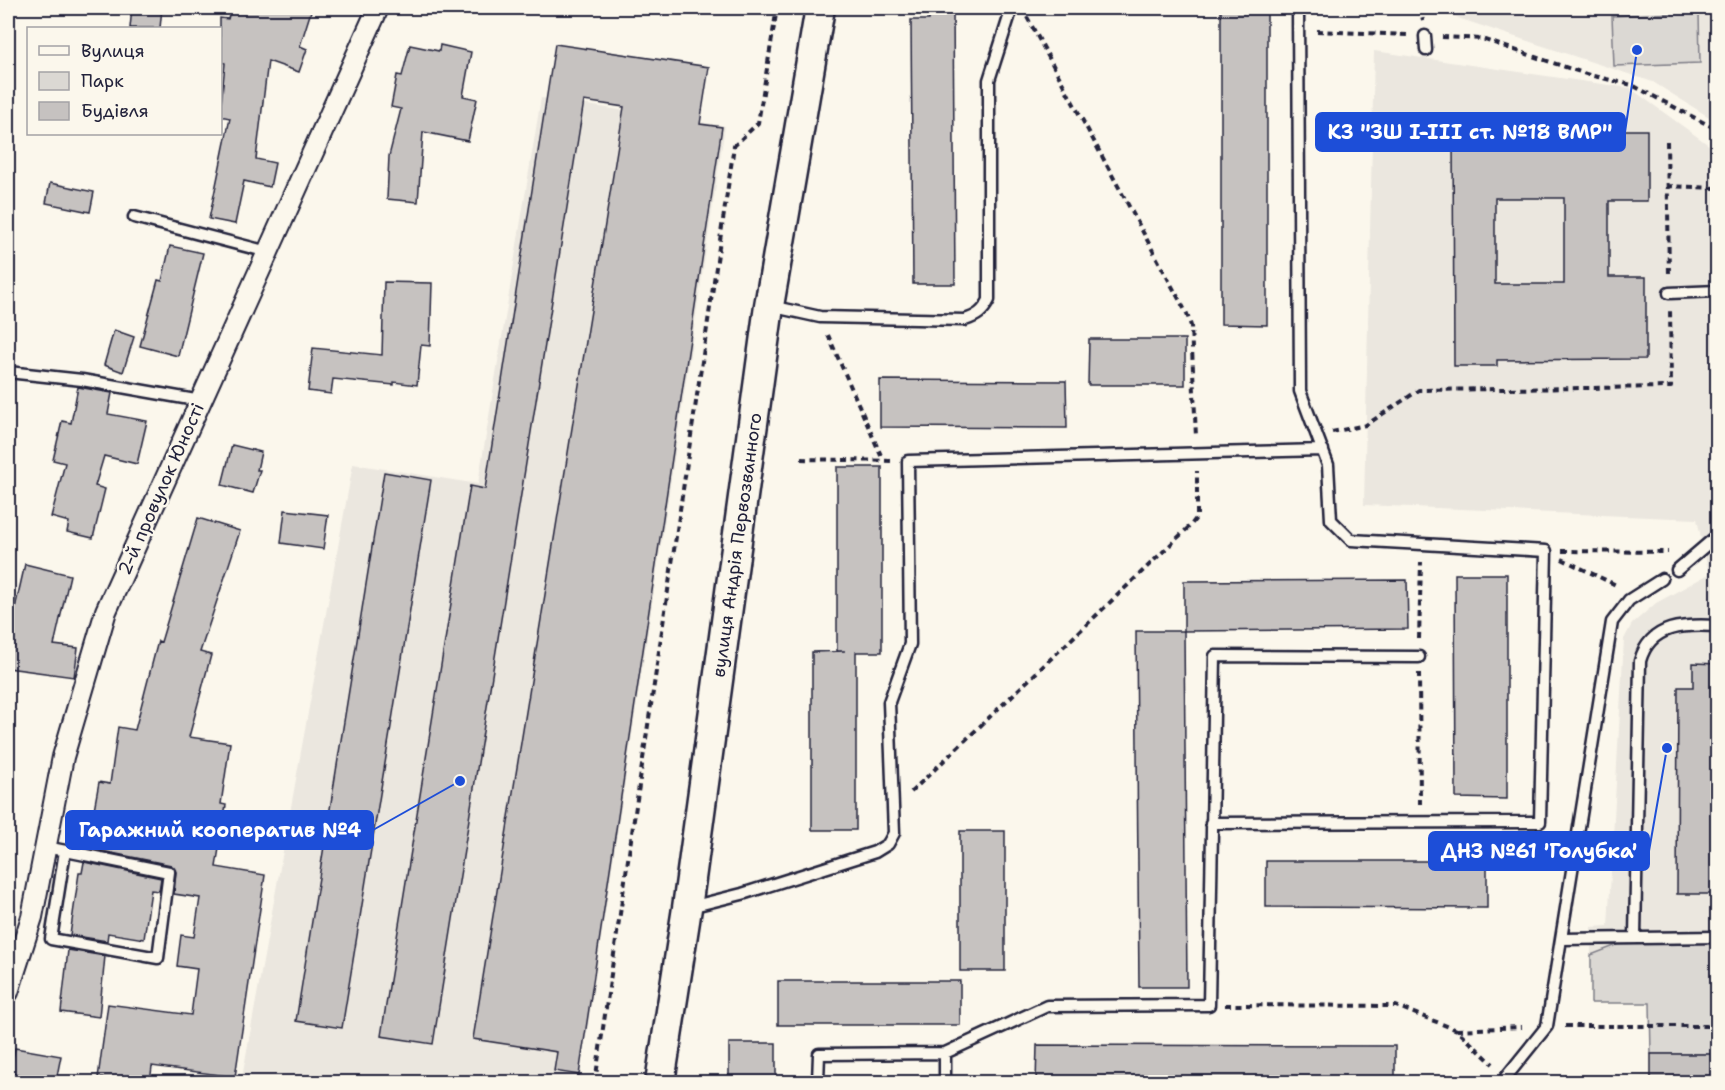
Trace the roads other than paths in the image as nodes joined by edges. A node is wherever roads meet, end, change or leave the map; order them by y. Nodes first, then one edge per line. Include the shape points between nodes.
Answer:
1 (378, 8) edge
2 (820, 8) edge
3 (1012, 8) edge
4 (1298, 8) edge
5 (1425, 36) road end
6 (1426, 50) dead end
7 (134, 217) dead end
8 (268, 252) junction
9 (1718, 291) edge
10 (1670, 293) road end
11 (770, 306) junction
12 (8, 372) edge
13 (201, 401) junction
14 (1323, 450) junction
15 (1718, 535) edge
16 (1677, 570) dead end
17 (1662, 579) dead end
18 (1718, 626) edge
19 (1419, 657) road end
20 (1211, 823) junction
21 (46, 847) junction
22 (66, 851) junction
23 (687, 908) junction
24 (1718, 937) edge
25 (1635, 938) junction
26 (1561, 939) junction
27 (8, 992) edge
28 (945, 1053) junction
29 (1506, 1081) edge
30 (660, 1083) edge
31 (818, 1083) edge
32 (945, 1083) edge

1 - 8 street, 2-й провулок Юності
2 - 11 street, вулиця Андрія Первозванного
3 - 11 lane via 989,80 989,300 985,309 965,320 820,317
4 - 14 lane via 1300,392
5 - 6 lane
7 - 8 lane
8 - 13 street, 2-й провулок Юності
9 - 10 lane
11 - 23 street, вулиця Андрія Первозванного
12 - 13 lane via 82,380
13 - 21 street, 2-й провулок Юності via 106,611 63,757
14 - 20 lane via 1328,465 1331,520 1351,540 1544,551 1540,822
14 - 23 lane via 908,461 910,644 889,702 894,833 888,844 875,852
15 - 16 lane
17 - 26 lane via 1635,595 1617,613 1610,634
18 - 25 lane via 1668,629 1643,651 1640,661
19 - 20 lane via 1215,657
20 - 28 lane via 1209,1005 1047,1006
21 - 22 lane
21 - 27 street, 2-й провулок Юності via 32,917
22 - 22 lane via 169,873 158,958 51,939
23 - 30 street, вулиця Андрія Первозванного
24 - 25 lane
25 - 26 lane
26 - 29 lane via 1547,1026
28 - 31 lane via 819,1054
28 - 32 lane

